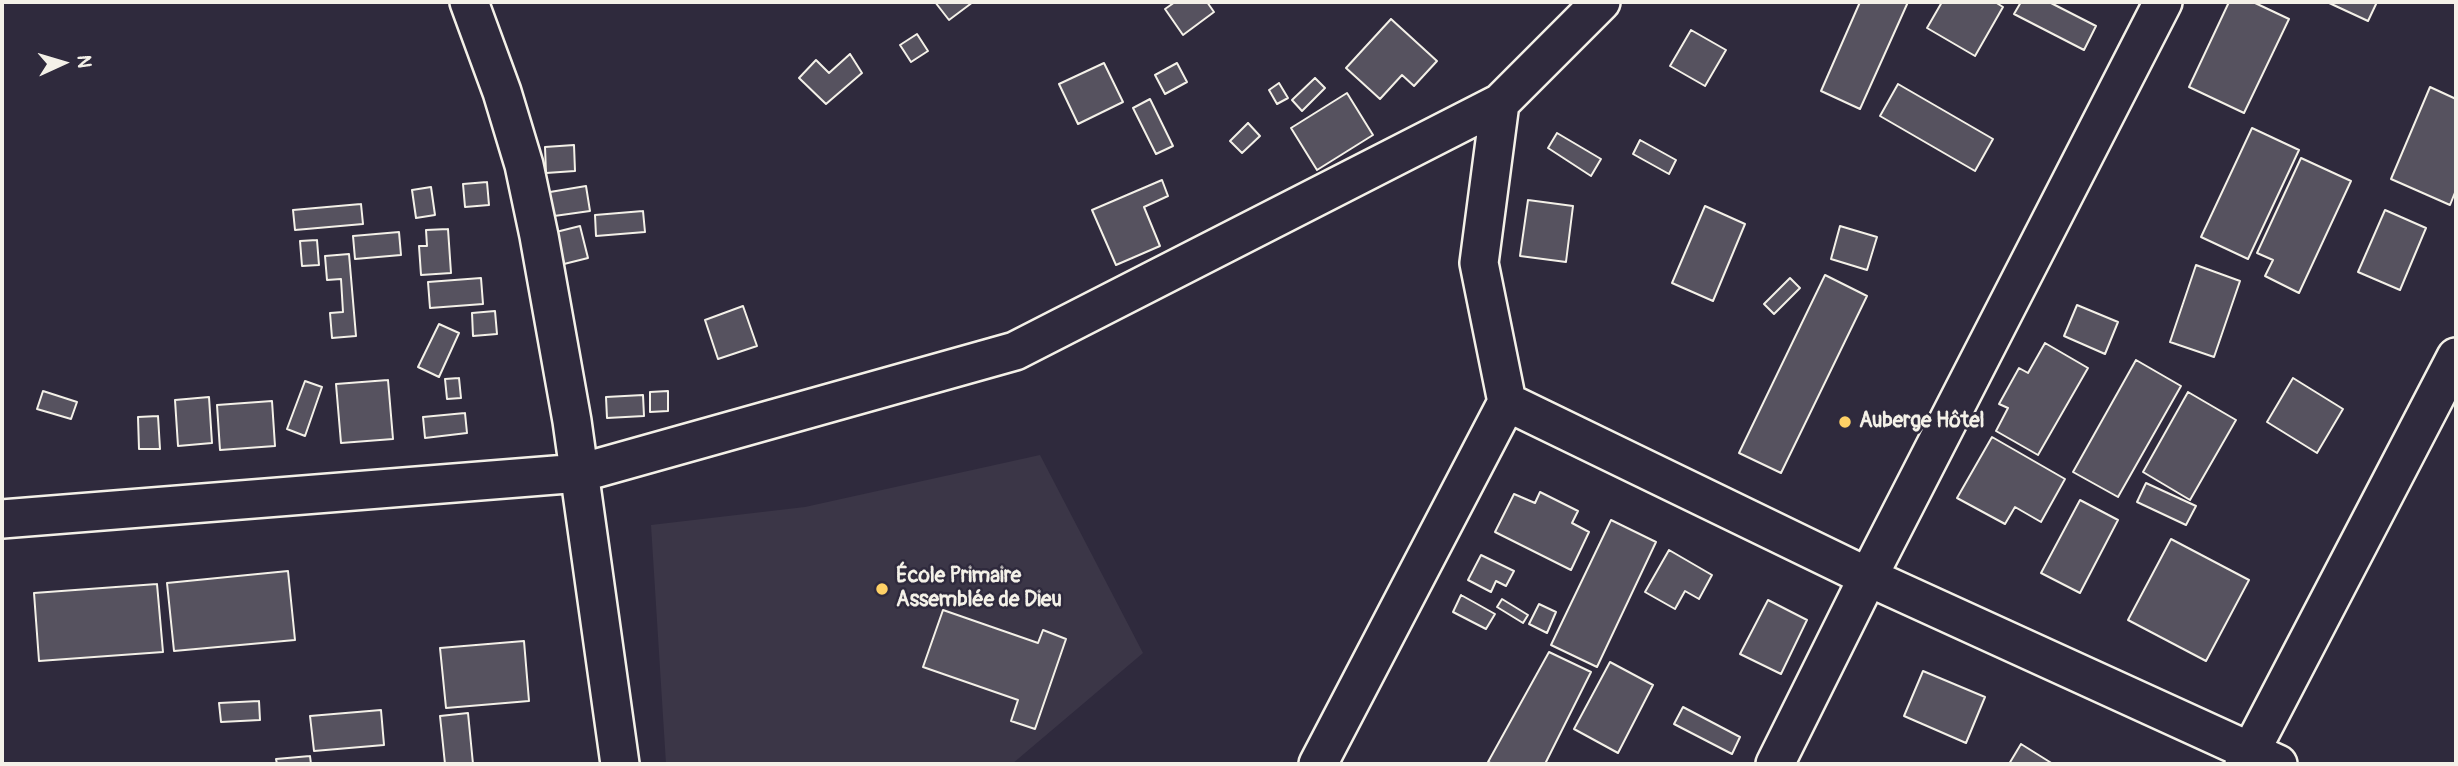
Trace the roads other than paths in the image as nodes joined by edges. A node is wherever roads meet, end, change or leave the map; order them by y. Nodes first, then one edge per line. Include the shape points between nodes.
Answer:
1 (469, 2) edge
2 (1601, 2) edge
3 (2163, 2) edge
4 (1500, 103) junction
5 (2456, 357) edge
6 (1507, 402) junction
7 (580, 473) junction
8 (2, 519) edge
9 (1868, 577) junction
10 (2258, 760) edge
11 (620, 764) edge
12 (1318, 764) edge
13 (1775, 764) edge

1 - 7 street via 524,165
2 - 4 street
3 - 9 street
4 - 6 street via 1479,263
4 - 7 street via 1015,351
5 - 10 street
6 - 9 street
6 - 12 street
7 - 8 street
7 - 11 street
9 - 10 street
9 - 13 street

